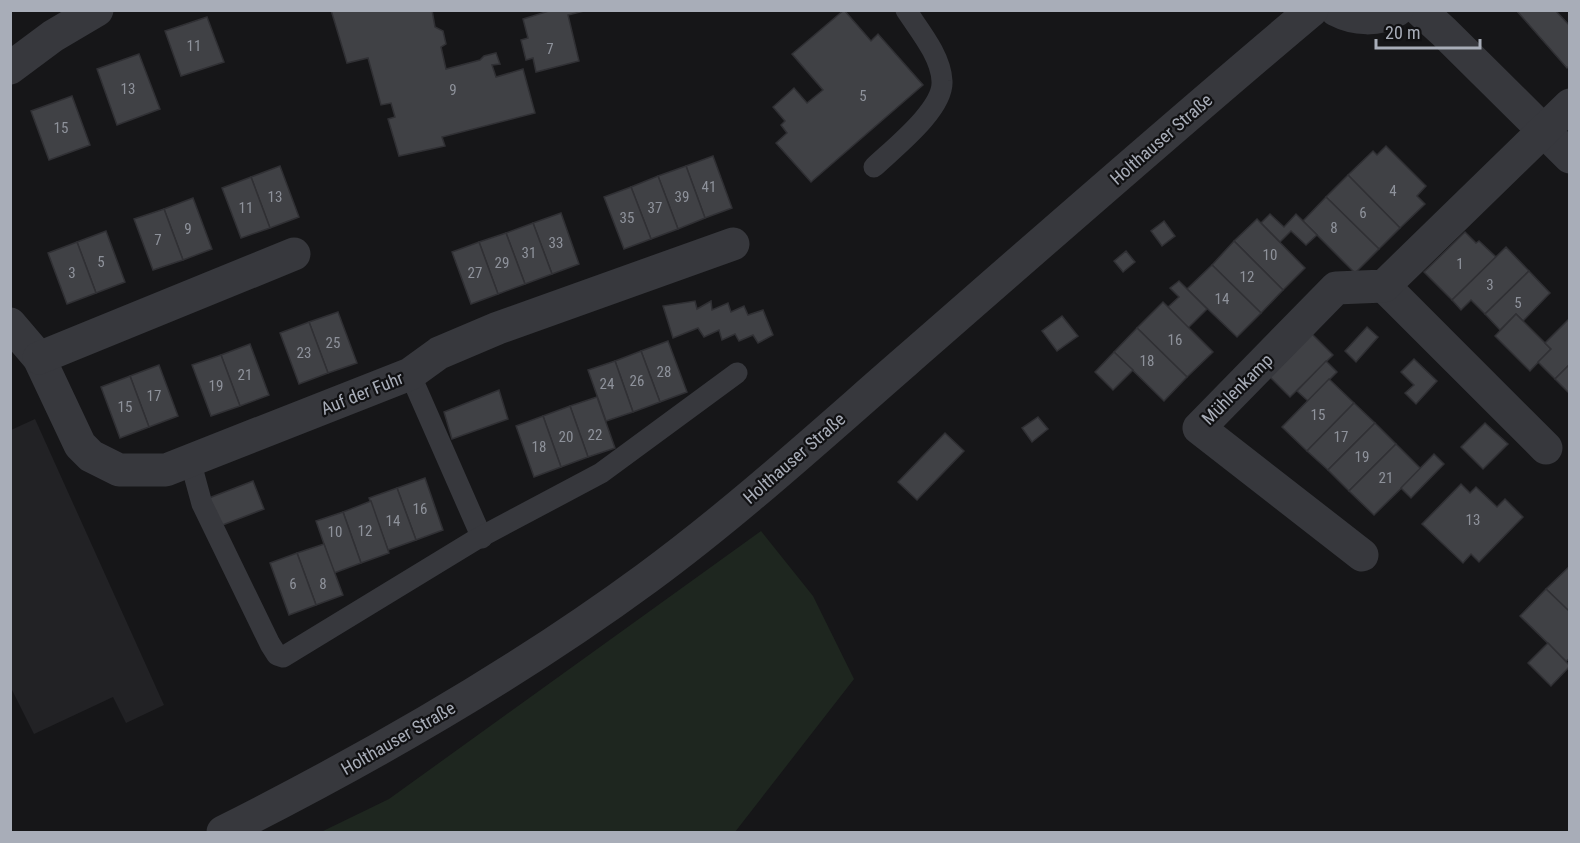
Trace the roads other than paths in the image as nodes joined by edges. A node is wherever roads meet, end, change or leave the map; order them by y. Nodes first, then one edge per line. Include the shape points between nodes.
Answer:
1 (97, 10) edge
2 (906, 10) edge
3 (1312, 10) edge
4 (1336, 10) edge
5 (1397, 10) edge
6 (1420, 10) edge
7 (10, 68) edge
8 (1569, 105) edge
9 (1542, 130) junction
10 (1569, 157) edge
11 (874, 167) dead end
12 (733, 244) dead end
13 (294, 254) dead end
14 (1384, 286) junction
15 (10, 324) edge
16 (39, 358) junction
17 (737, 373) dead end
18 (410, 374) junction
19 (1546, 448) dead end
20 (190, 460) junction
21 (482, 538) junction
22 (1362, 555) dead end
23 (223, 832) edge

1 - 7 street
2 - 11 lane via 939,68 943,80 940,98
3 - 23 street, Holthauser Straße via 791,461 647,578 563,636 378,750
4 - 5 street via 1356,18 1376,18
6 - 9 street
8 - 9 street
9 - 10 street
9 - 14 street
12 - 18 street, Auf der Fuhr via 498,328 439,353
13 - 16 street
14 - 19 street
14 - 22 street, Mühlenkamp via 1336,288 1199,428
15 - 16 street, Auf der Fuhr
16 - 20 street, Auf der Fuhr via 80,445 91,456 119,470 135,472 166,470
17 - 21 lane via 601,473
18 - 20 street, Auf der Fuhr
18 - 21 lane
20 - 21 lane via 202,504 270,644 281,657

